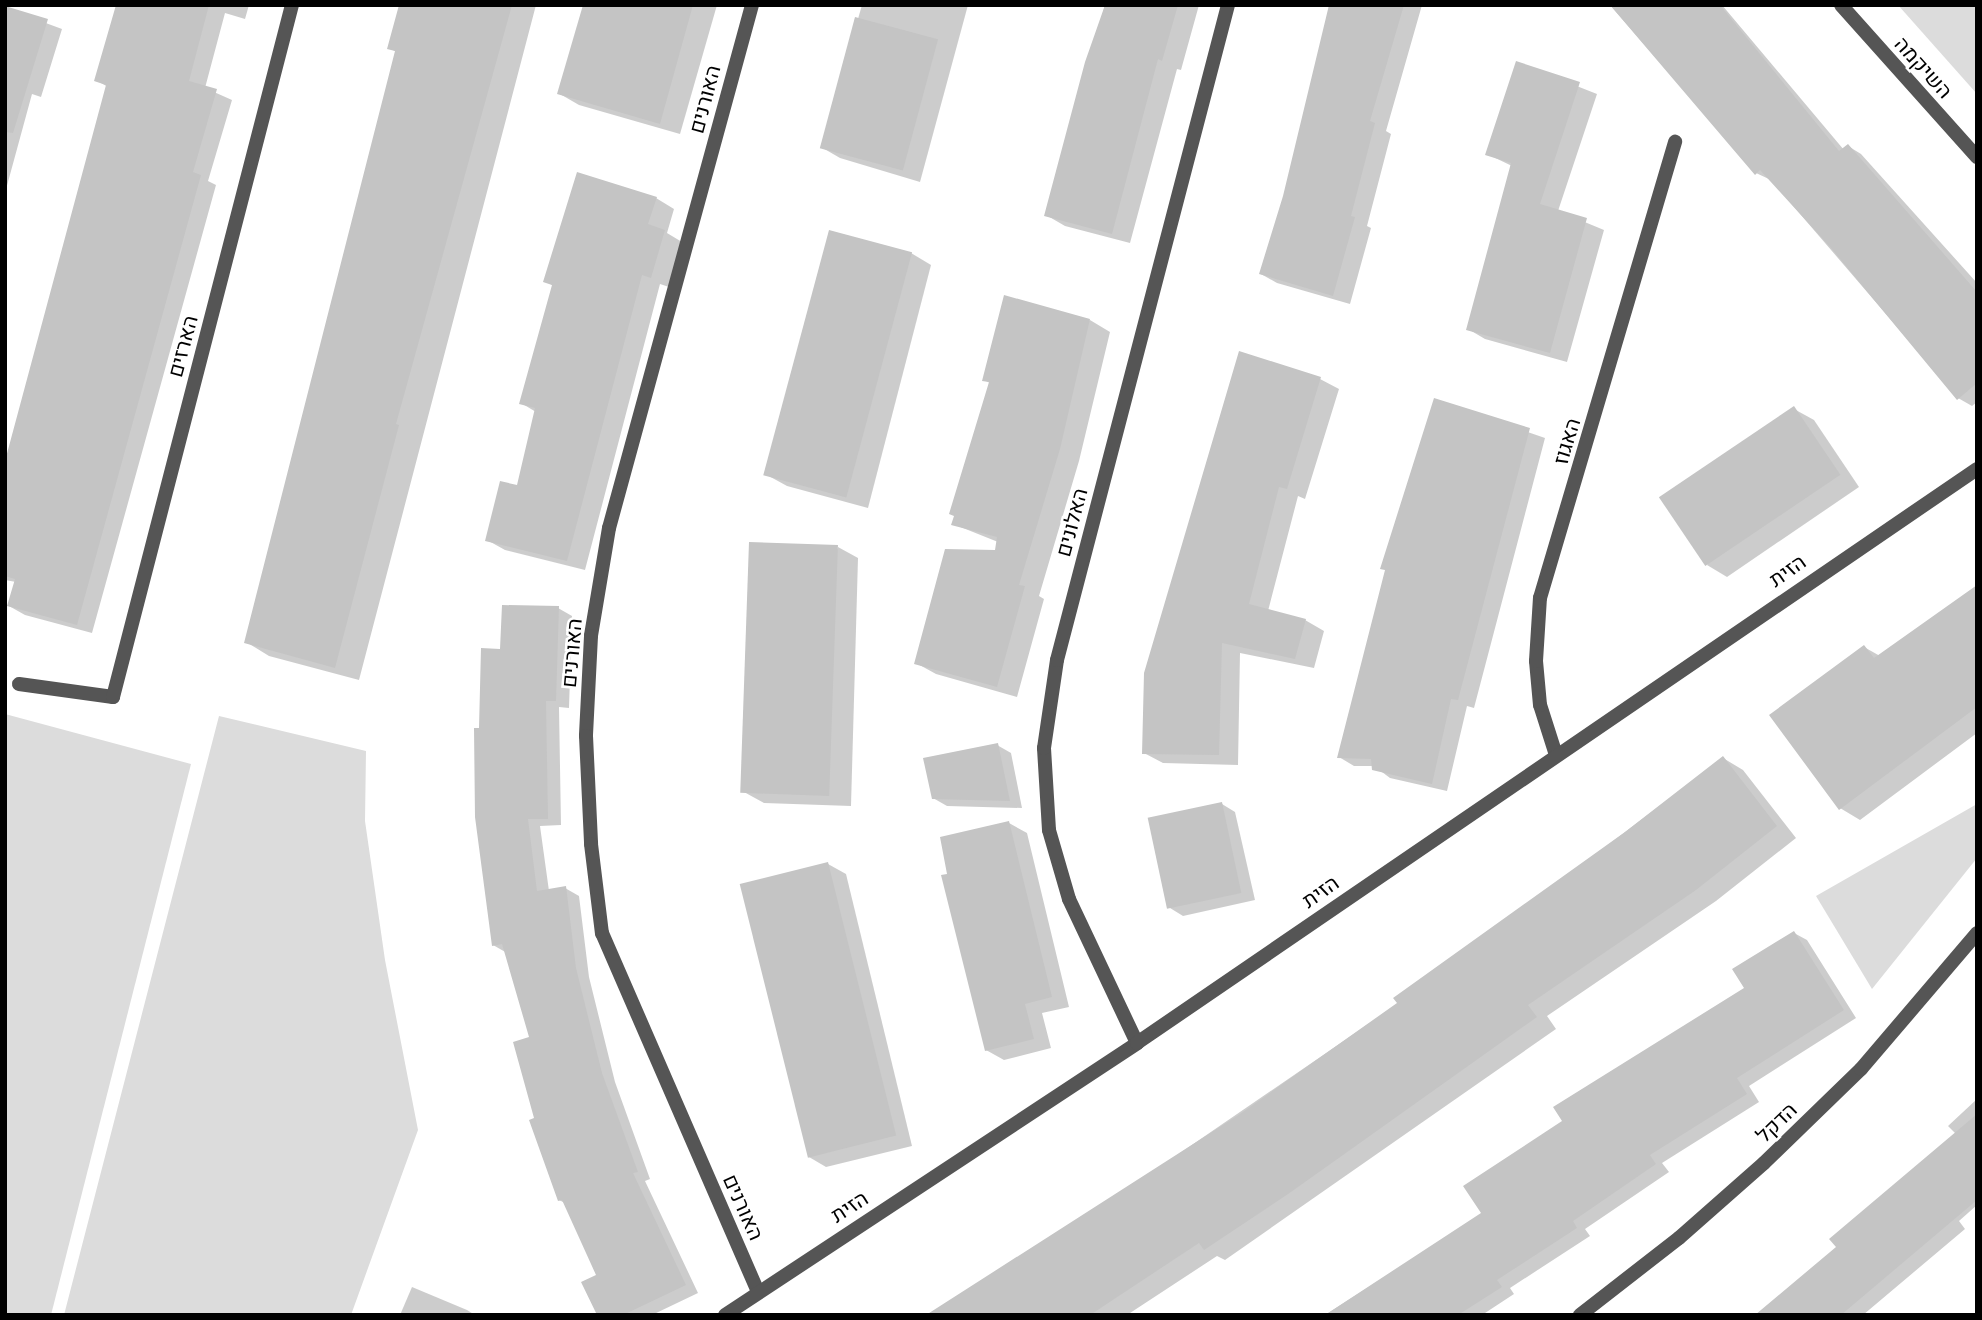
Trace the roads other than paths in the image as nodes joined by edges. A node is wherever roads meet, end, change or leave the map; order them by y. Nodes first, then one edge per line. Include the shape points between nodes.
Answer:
1 (292, 5) edge
2 (752, 5) edge
3 (1228, 5) edge
4 (1841, 5) edge
5 (1675, 142) dead end
6 (1977, 157) edge
7 (1977, 469) edge
8 (1977, 476) edge
9 (1935, 496) junction
10 (19, 684) dead end
11 (1556, 755) junction
12 (1977, 933) edge
13 (1137, 1043) junction
14 (758, 1290) junction
15 (725, 1315) edge
16 (1580, 1315) edge

1 - 10 street, הארזים via 113,697
2 - 14 street, האורנים via 609,528 591,636 586,736 591,844 602,933
3 - 13 street, האלונים via 1057,660 1044,748 1049,831 1069,899
4 - 6 street, השיקמה
5 - 11 street, האגוז via 1540,598 1536,662 1540,705
7 - 9 street, הזית
8 - 9 street, הזית
9 - 11 street, הזית
11 - 13 street, הזית
12 - 16 street, הדקל via 1861,1069 1764,1163 1679,1238
13 - 14 street, הזית
14 - 15 street, הזית

